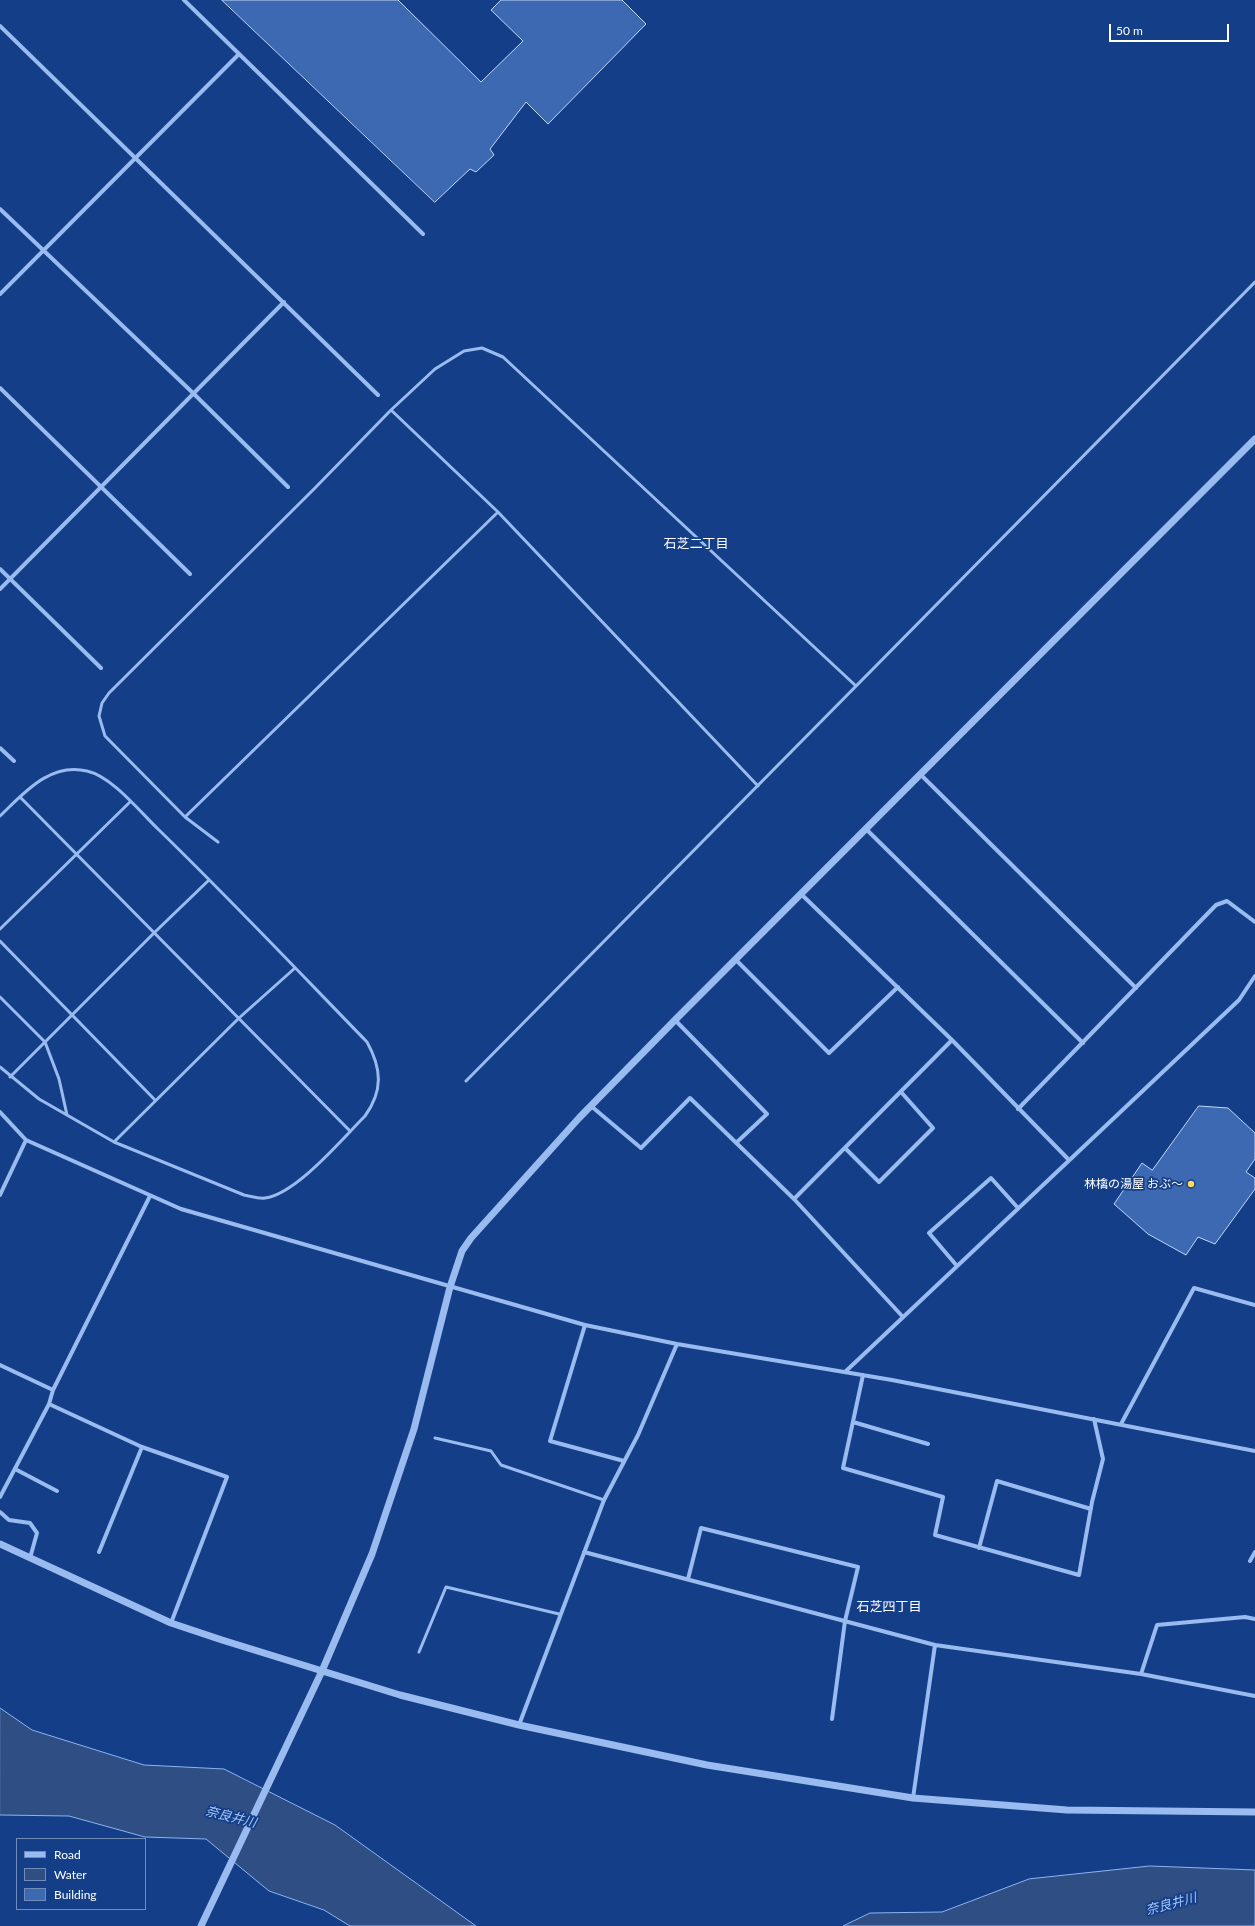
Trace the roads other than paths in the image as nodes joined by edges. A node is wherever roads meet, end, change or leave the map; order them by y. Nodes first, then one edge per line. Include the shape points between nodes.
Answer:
1 (184, 0) edge
2 (0, 26) edge
3 (238, 54) junction
4 (135, 158) junction
5 (0, 209) edge
6 (423, 234) dead end
7 (42, 251) junction
8 (1255, 282) edge
9 (0, 294) edge
10 (284, 302) junction
11 (0, 388) edge
12 (193, 393) junction
13 (378, 395) dead end
14 (391, 410) junction
15 (1255, 440) edge
16 (101, 487) junction
17 (288, 487) dead end
18 (498, 512) junction
19 (0, 569) edge
20 (190, 574) dead end
21 (10, 579) junction
22 (0, 589) edge
23 (101, 668) dead end
24 (856, 686) junction
25 (0, 748) edge
26 (14, 761) dead end
27 (920, 774) junction
28 (758, 786) junction
29 (20, 797) junction
30 (130, 802) junction
31 (0, 816) edge
32 (185, 817) junction
33 (866, 829) junction
34 (218, 842) dead end
35 (76, 854) junction
36 (209, 880) junction
37 (801, 894) junction
38 (1255, 922) edge
39 (0, 929) edge
40 (154, 933) junction
41 (0, 941) edge
42 (736, 960) junction
43 (295, 968) junction
44 (1255, 976) edge
45 (898, 987) junction
46 (1136, 988) junction
47 (0, 997) edge
48 (72, 1014) junction
49 (239, 1018) junction
50 (675, 1020) junction
51 (952, 1040) junction
52 (45, 1042) junction
53 (1082, 1043) junction
54 (0, 1068) edge
55 (10, 1077) junction
56 (466, 1080) dead end
57 (901, 1092) junction
58 (155, 1100) junction
59 (591, 1106) junction
60 (1018, 1109) junction
61 (0, 1112) edge
62 (67, 1115) junction
63 (350, 1131) junction
64 (26, 1140) junction
65 (114, 1142) junction
66 (736, 1143) junction
67 (845, 1148) junction
68 (1069, 1160) junction
69 (0, 1195) edge
70 (150, 1196) junction
71 (794, 1199) junction
72 (1018, 1208) junction
73 (957, 1266) junction
74 (450, 1287) junction
75 (1255, 1305) edge
76 (903, 1317) junction
77 (585, 1325) junction
78 (677, 1344) junction
79 (0, 1366) edge
80 (845, 1372) junction
81 (863, 1375) junction
82 (53, 1390) junction
83 (48, 1404) junction
84 (1094, 1419) junction
85 (853, 1422) junction
86 (1121, 1424) junction
87 (435, 1438) dead end
88 (928, 1444) dead end
89 (142, 1447) junction
90 (1255, 1451) edge
91 (624, 1461) junction
92 (15, 1469) junction
93 (57, 1491) dead end
94 (0, 1497) edge
95 (604, 1500) junction
96 (1091, 1509) junction
97 (0, 1512) edge
98 (0, 1544) edge
99 (979, 1548) junction
100 (99, 1552) dead end
101 (584, 1552) junction
102 (1255, 1552) edge
103 (30, 1559) junction
104 (1250, 1562) dead end
105 (688, 1579) junction
106 (560, 1614) junction
107 (1255, 1619) edge
108 (845, 1621) junction
109 (171, 1623) junction
110 (935, 1645) junction
111 (419, 1652) dead end
112 (322, 1671) junction
113 (1140, 1674) junction
114 (1255, 1696) edge
115 (832, 1719) dead end
116 (519, 1724) junction
117 (913, 1798) junction
118 (1255, 1812) edge
119 (201, 1926) edge

1 - 3 street
2 - 4 street
3 - 4 street
3 - 6 street
4 - 7 street
4 - 10 street
5 - 7 street
7 - 9 street
7 - 12 street
8 - 24 lane
10 - 12 street
10 - 13 street
11 - 16 street
12 - 16 street
12 - 17 street
14 - 18 lane
14 - 24 lane via 436,369 464,350 482,348 503,357
14 - 32 lane via 108,693 102,703 99,716 105,736
15 - 27 street
16 - 20 street
16 - 21 street
18 - 28 lane
18 - 32 lane
19 - 21 street
21 - 22 street
21 - 23 street
24 - 28 lane
25 - 26 street
27 - 33 street
27 - 46 street
28 - 56 lane
29 - 30 lane via 42,778 58,772 87,770 109,781
29 - 31 lane
29 - 35 lane
30 - 35 lane
30 - 36 lane
32 - 34 lane
33 - 37 street
33 - 53 street
35 - 39 lane
35 - 40 lane
36 - 40 lane
36 - 43 lane
37 - 42 street
37 - 45 street
38 - 46 street via 1227,901 1216,905
40 - 48 lane
40 - 49 lane
41 - 48 lane
42 - 45 street via 828,1053
42 - 50 street
43 - 49 lane
43 - 63 lane via 367,1042 378,1065 378,1092 374,1104
44 - 68 street via 1239,1000
45 - 51 street
46 - 53 street
47 - 52 lane
48 - 52 lane
48 - 58 lane
49 - 58 lane
49 - 63 lane
50 - 59 street
50 - 66 street via 767,1114
51 - 57 street
51 - 60 street
52 - 55 lane
52 - 62 lane via 59,1079
53 - 60 street
54 - 55 lane
55 - 62 lane via 39,1099
57 - 67 street
57 - 67 street via 933,1128 879,1182
58 - 65 lane
59 - 66 street via 641,1148 690,1098
59 - 74 street via 471,1238 462,1251
60 - 68 street
61 - 64 street
62 - 65 lane
63 - 65 lane via 302,1178 281,1194 264,1198 244,1195
64 - 69 street
64 - 70 street
66 - 71 street
67 - 71 street
68 - 72 street
70 - 74 street via 181,1209
70 - 82 street
71 - 76 street
72 - 73 street
72 - 73 street via 991,1178 929,1233
73 - 76 street
74 - 77 street
74 - 112 street via 414,1429 372,1554
75 - 86 street via 1194,1288
76 - 80 street
77 - 78 street
77 - 91 street via 550,1441
78 - 80 street
78 - 91 street via 638,1435
79 - 82 street
80 - 81 street
81 - 84 street
81 - 85 street
82 - 83 street
83 - 89 street
83 - 92 street
84 - 86 street
84 - 96 street via 1103,1459
85 - 88 street
85 - 99 street via 843,1468 943,1497 935,1535
86 - 90 street
87 - 95 lane via 491,1451 502,1465
89 - 100 street
89 - 109 street via 227,1477
91 - 95 street
92 - 93 street
92 - 94 street
95 - 101 street
96 - 99 street via 997,1481
96 - 99 street via 1079,1575
97 - 103 street via 9,1520 30,1524 37,1533
98 - 103 street
101 - 105 street
101 - 106 street
102 - 104 street
103 - 109 street
105 - 108 street
105 - 108 street via 701,1528 858,1567
106 - 111 lane via 446,1587
106 - 116 street
107 - 113 street via 1245,1617 1157,1625
108 - 110 street
108 - 115 street
109 - 112 street
110 - 113 street
110 - 117 street
112 - 116 street via 400,1695
112 - 119 street
113 - 114 street
116 - 117 street via 707,1765
117 - 118 street via 1067,1810

